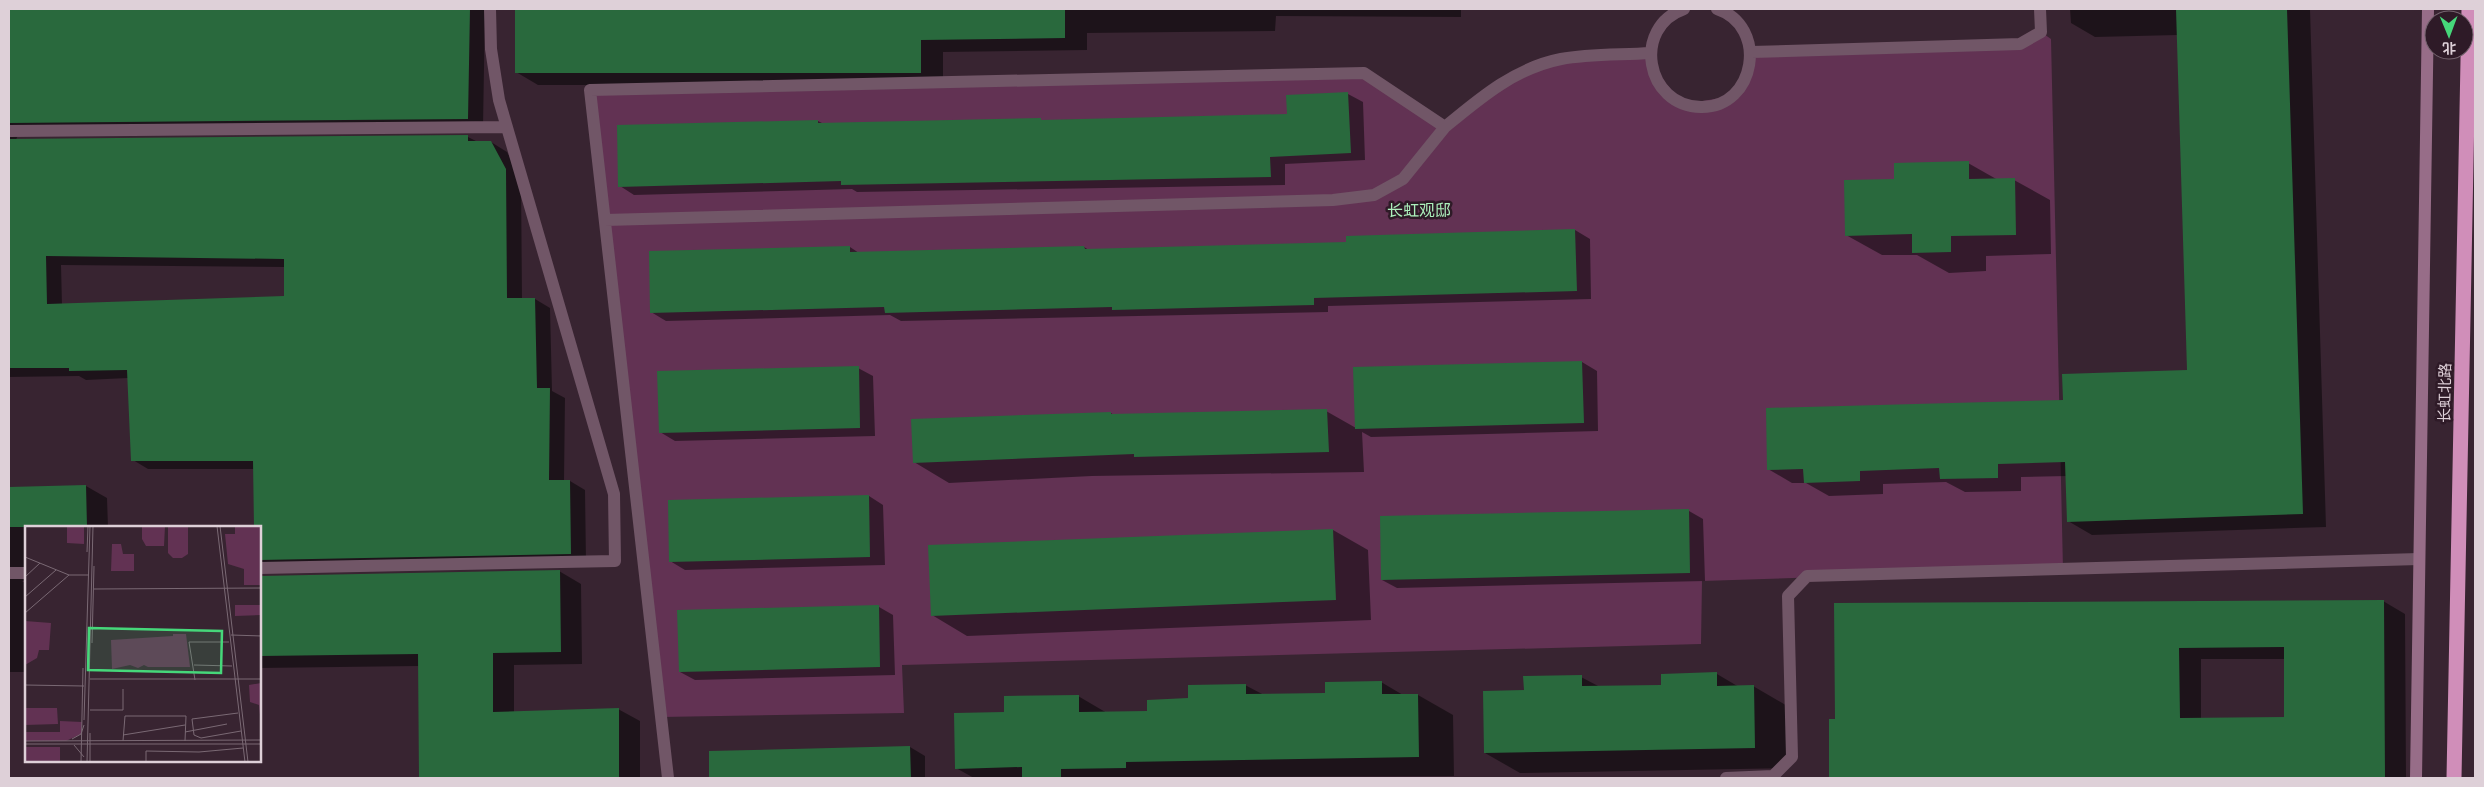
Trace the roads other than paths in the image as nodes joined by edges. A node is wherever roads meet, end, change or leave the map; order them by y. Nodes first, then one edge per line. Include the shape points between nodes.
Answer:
1 (490, 9) edge
2 (1684, 9) edge
3 (1717, 9) edge
4 (2040, 9) edge
5 (2428, 9) edge
6 (2469, 9) edge
7 (1752, 52) junction
8 (1650, 53) junction
9 (507, 127) junction
10 (1445, 127) junction
11 (9, 131) edge
12 (605, 220) junction
13 (2419, 559) junction
14 (261, 568) edge
15 (9, 573) edge
16 (25, 573) edge
17 (668, 778) edge
18 (1726, 778) edge
19 (2416, 778) edge
20 (2454, 778) edge

1 - 9 street via 491,48
2 - 8 street via 1662,22
3 - 7 street via 1725,11 1738,22
4 - 7 street via 2041,32 2020,44
5 - 13 street
6 - 20 highway, 长虹北路
7 - 8 street via 1750,69 1732,96 1717,104 1701,107 1670,97 1652,70
8 - 10 street via 1560,59 1517,75 1485,94
9 - 11 street
9 - 14 street via 614,494 615,561
10 - 12 street via 1403,179 1374,195 1333,200
10 - 12 street via 1364,74 590,90
12 - 17 street
13 - 18 street via 1807,576 1788,596 1792,757 1773,776
13 - 19 street
15 - 16 street

